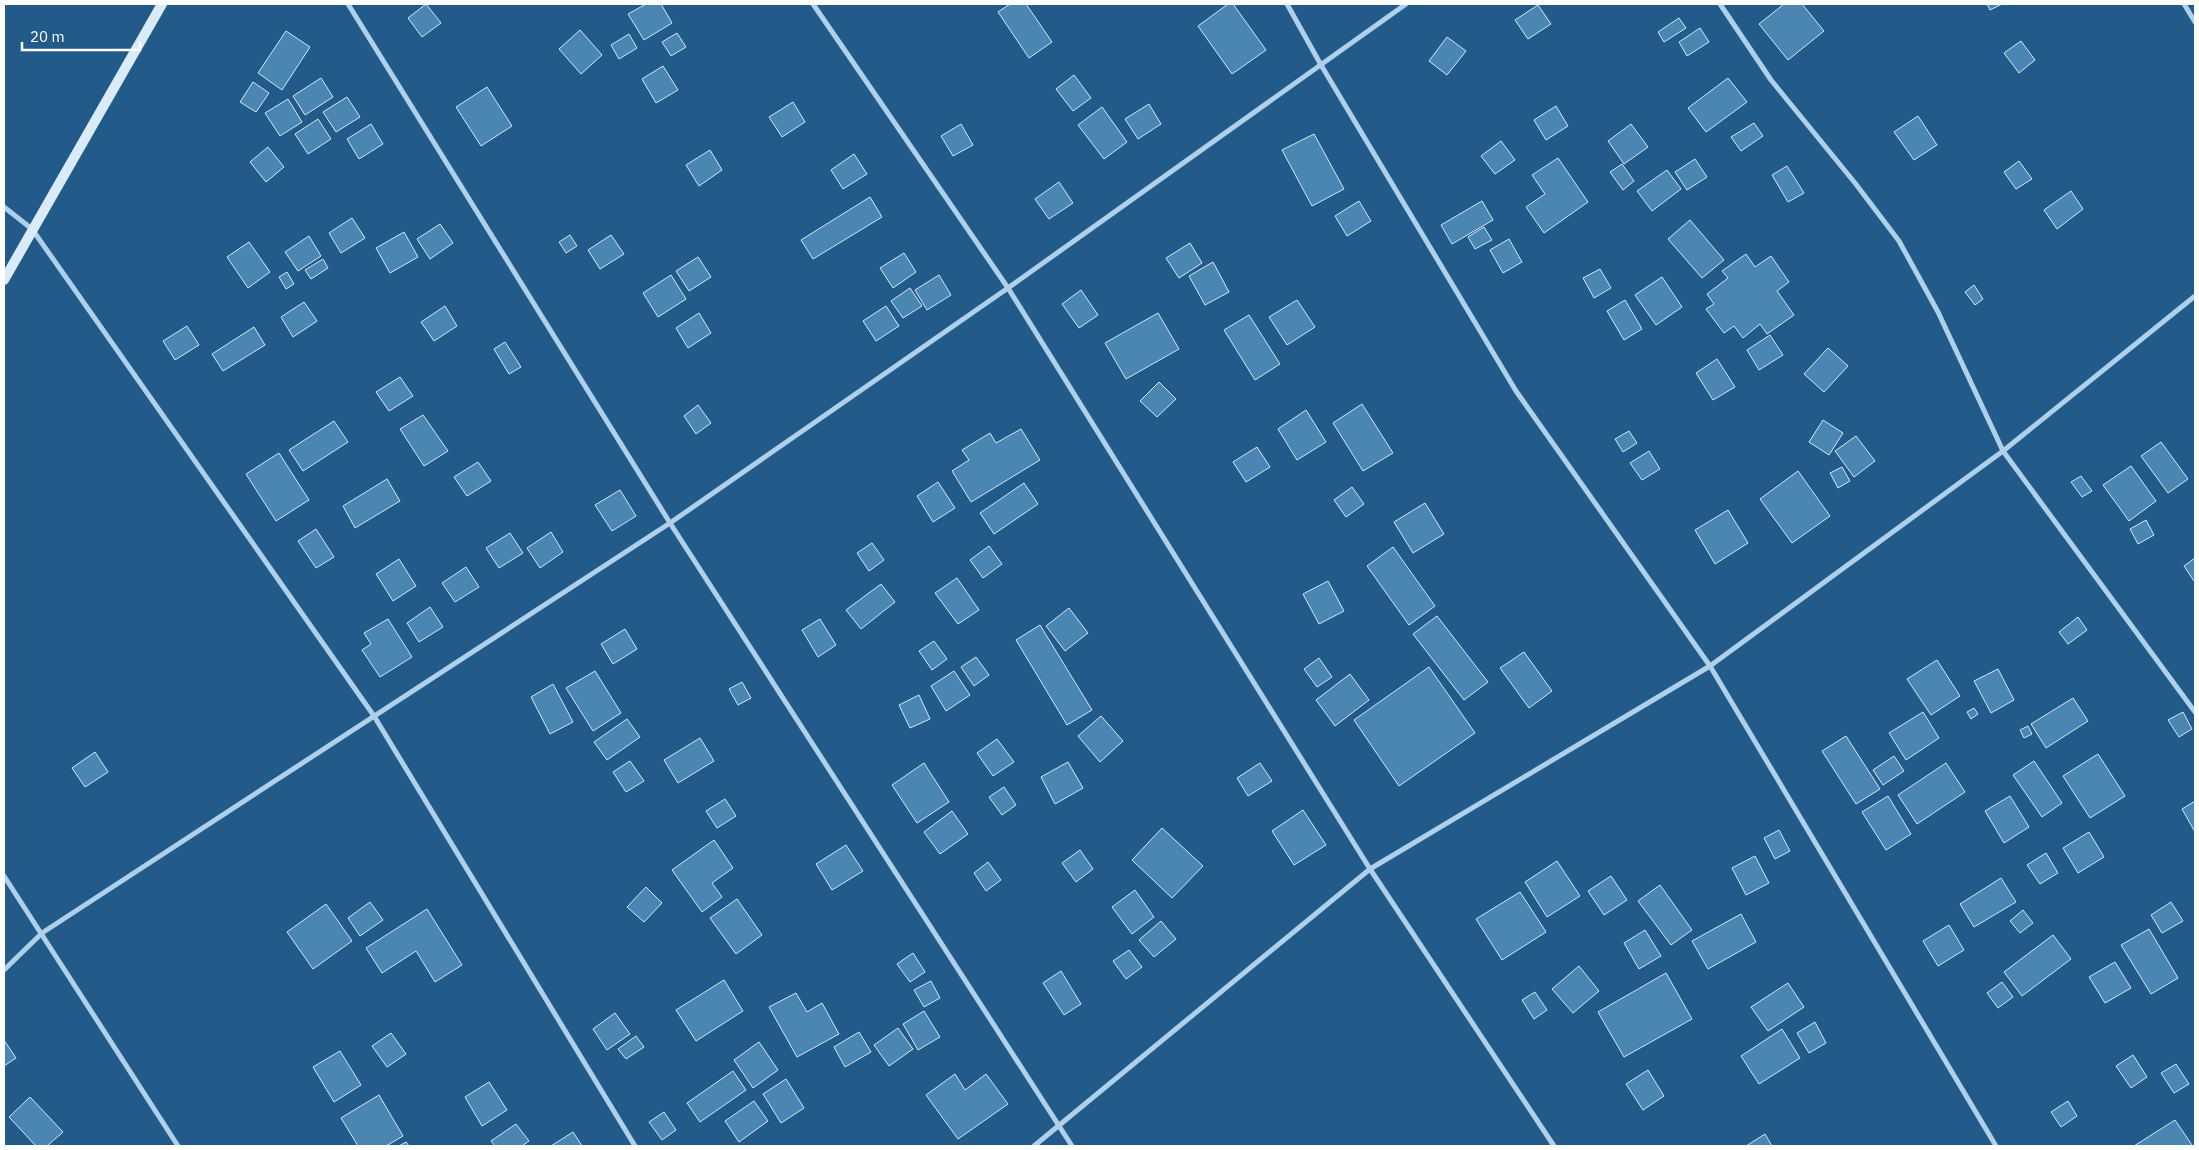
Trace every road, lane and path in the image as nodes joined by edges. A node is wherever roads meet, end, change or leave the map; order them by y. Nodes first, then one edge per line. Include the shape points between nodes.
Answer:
1 (162, 4) edge
2 (348, 4) edge
3 (813, 4) edge
4 (1287, 4) edge
5 (1406, 4) edge
6 (1720, 4) edge
7 (2184, 4) edge
8 (2195, 22) edge
9 (1321, 65) junction
10 (4, 207) edge
11 (32, 229) junction
12 (4, 280) edge
13 (1008, 288) junction
14 (2195, 296) edge
15 (2002, 451) junction
16 (670, 524) junction
17 (1710, 666) junction
18 (2195, 712) edge
19 (374, 716) junction
20 (1370, 869) junction
21 (4, 876) edge
22 (42, 933) junction
23 (4, 970) edge
24 (1059, 1127) junction
25 (178, 1146) edge
26 (634, 1146) edge
27 (1034, 1146) edge
28 (1072, 1146) edge
29 (1554, 1146) edge
30 (1996, 1146) edge

1 - 11 main road
2 - 16 street
3 - 13 street
4 - 9 street
5 - 9 street
6 - 15 street via 1771,80 1899,241 1938,312
7 - 8 street
9 - 13 street
9 - 17 street via 1516,391
10 - 11 street
11 - 12 main road
11 - 19 street
13 - 16 street
13 - 20 street
14 - 15 street
15 - 17 street
15 - 18 street
16 - 19 street
16 - 24 street
17 - 20 street
17 - 30 street
19 - 22 street
19 - 26 street
20 - 24 street
20 - 29 street
21 - 22 street
22 - 23 street
22 - 25 street
24 - 27 street
24 - 28 street

